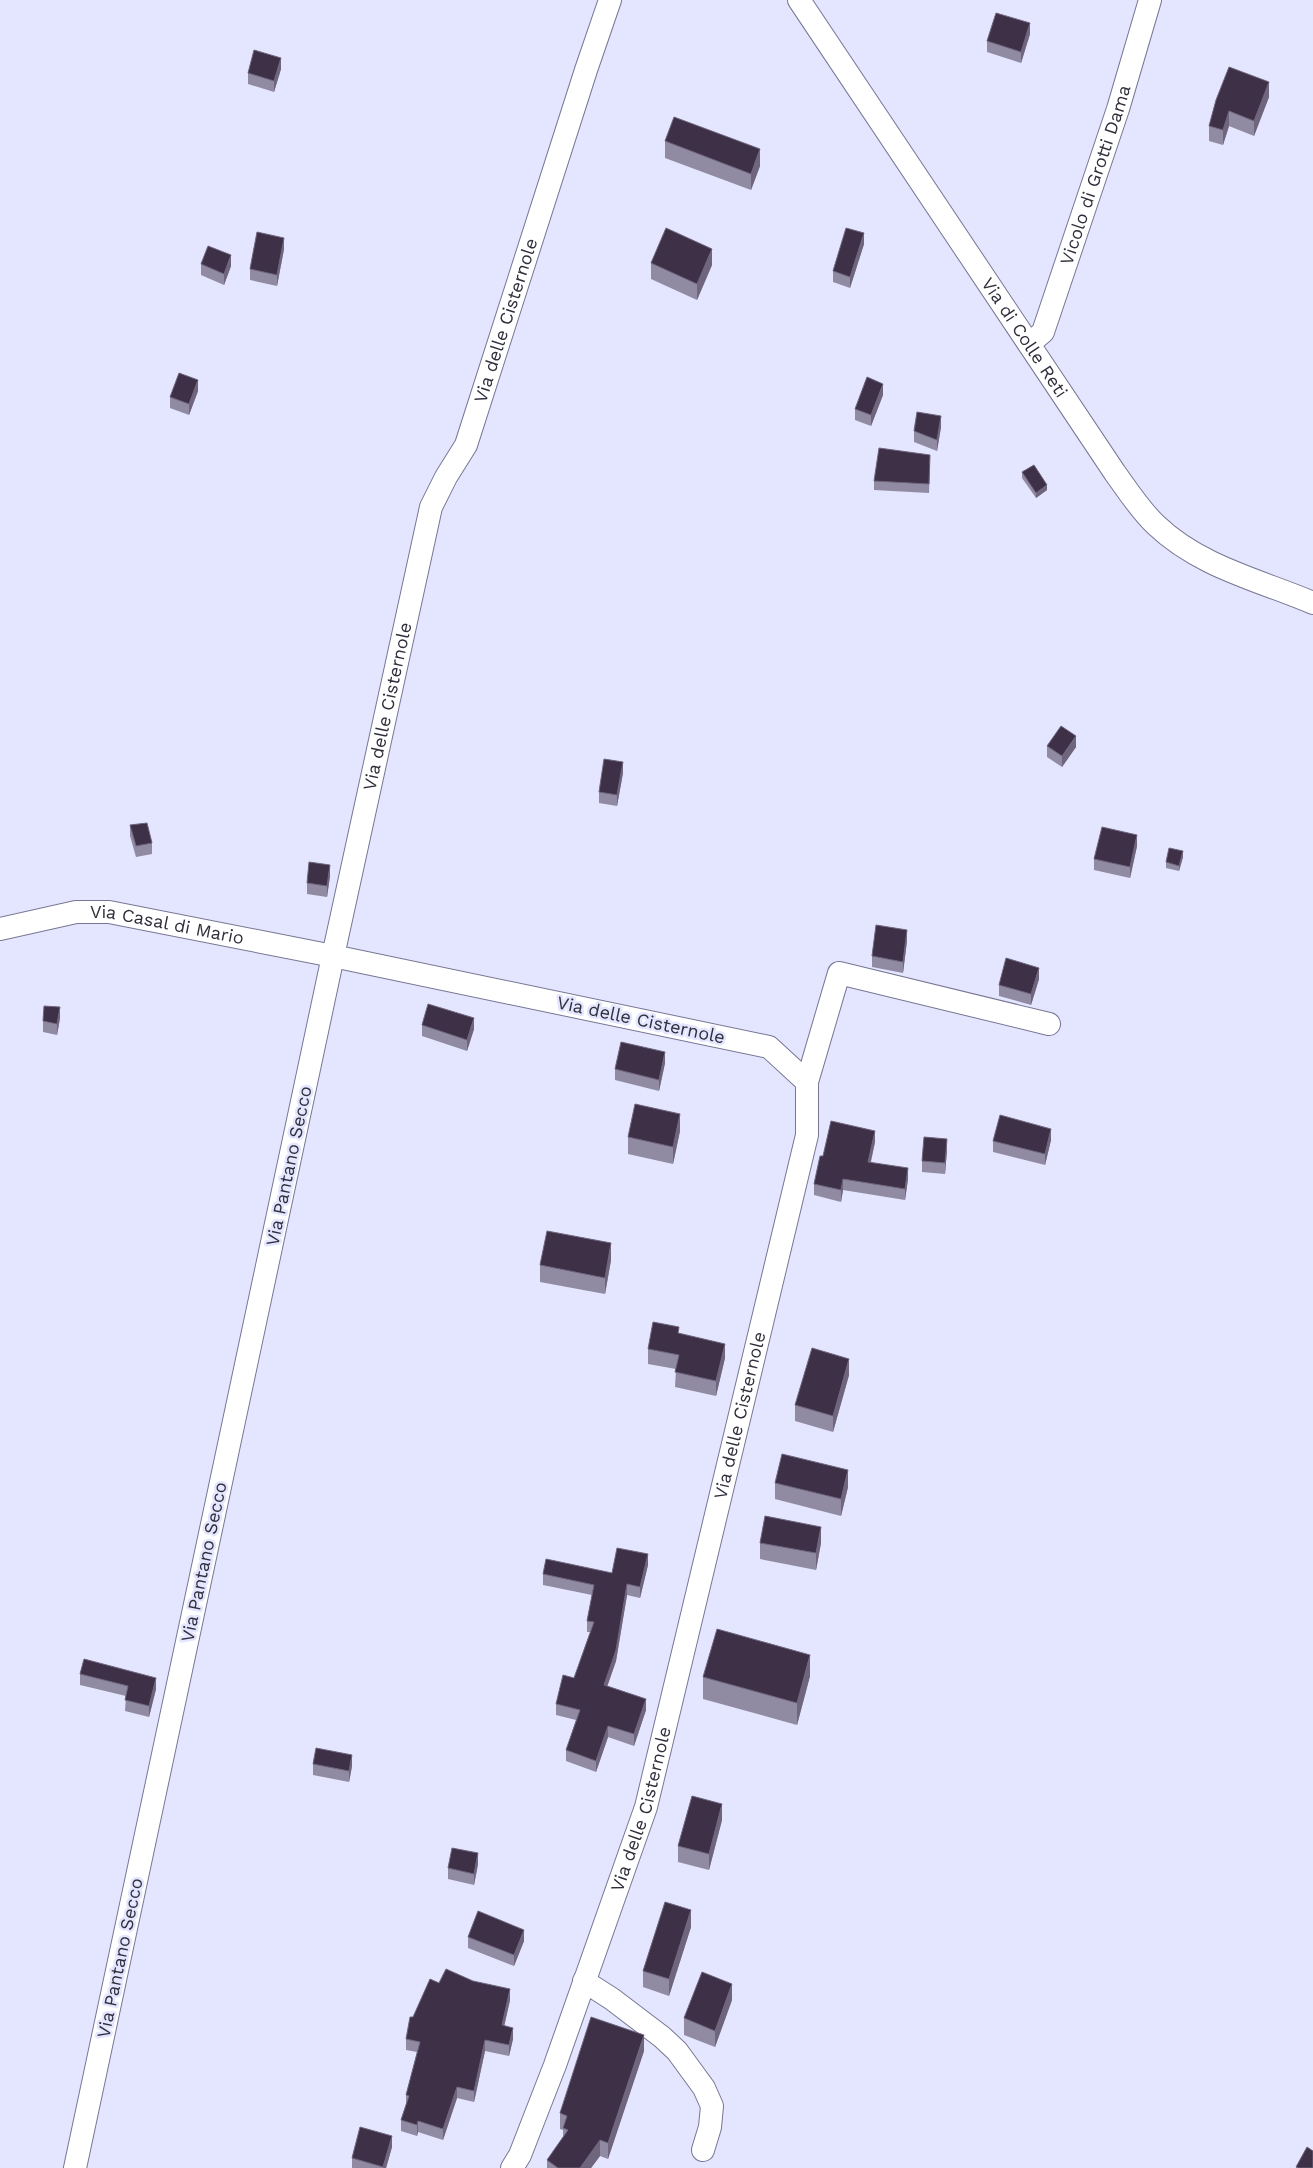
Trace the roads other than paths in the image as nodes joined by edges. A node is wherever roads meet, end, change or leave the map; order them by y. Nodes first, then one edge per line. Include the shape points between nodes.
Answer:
1 (610, 0) edge
2 (799, 0) edge
3 (1150, 0) edge
4 (1029, 344) junction
5 (1313, 603) edge
6 (0, 929) edge
7 (333, 956) junction
8 (1049, 1024) dead end
9 (807, 1082) junction
10 (584, 1981) junction
11 (703, 2150) dead end
12 (75, 2168) edge
13 (512, 2168) edge

1 - 7 street, Via delle Cisternole via 466,444 431,507
2 - 4 street, Via di Colle Reti
3 - 4 street, Vicolo di Grotti Dama via 1118,110 1043,332
4 - 5 street, Via di Colle Reti via 1134,500 1165,533 1208,562
6 - 7 street, Via Casal di Mario via 76,912 109,912
7 - 9 street, Via delle Cisternole via 769,1047
7 - 12 street, Via Pantano Secco
8 - 9 street via 838,973
9 - 10 street, Via delle Cisternole via 808,1135 646,1807
10 - 11 street via 662,2037 704,2088 712,2106
10 - 13 street, Via delle Cisternole via 555,2065

